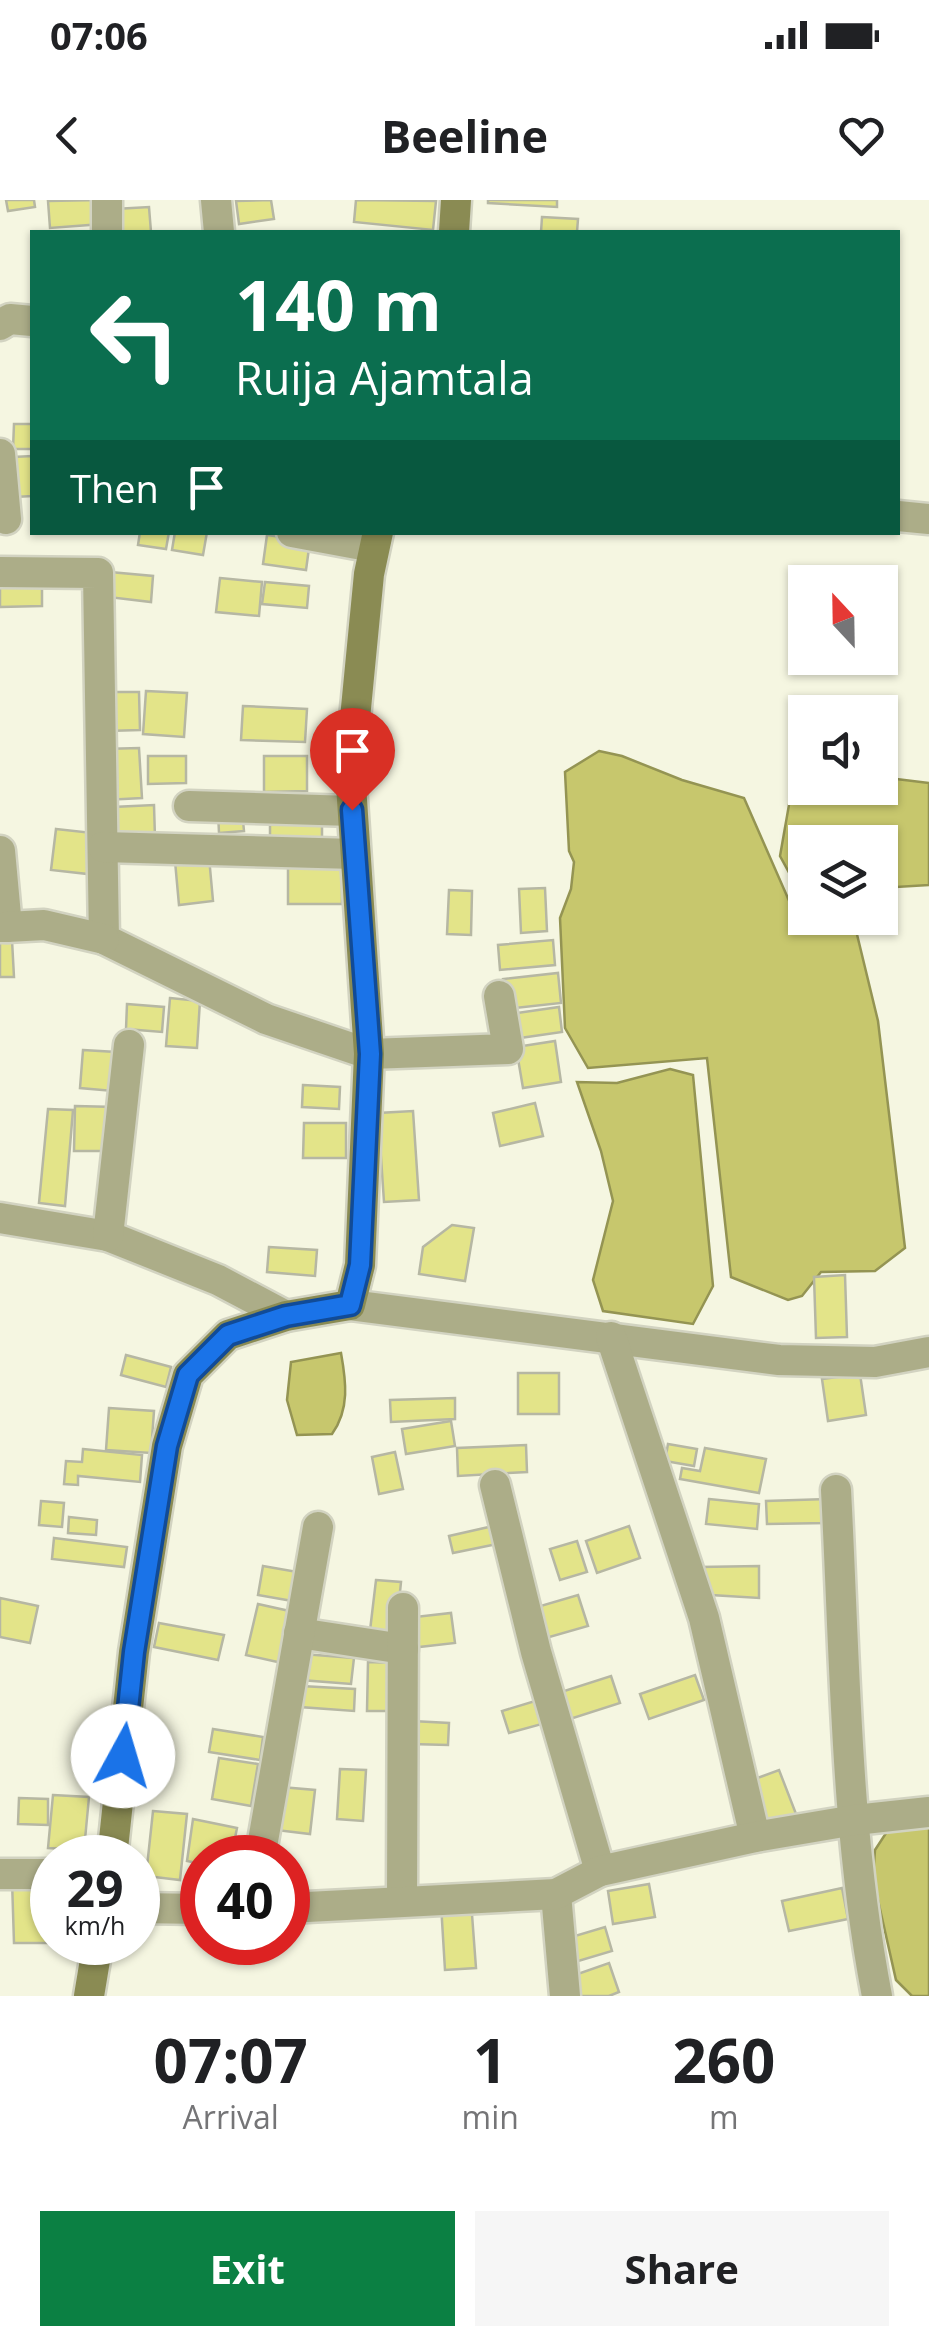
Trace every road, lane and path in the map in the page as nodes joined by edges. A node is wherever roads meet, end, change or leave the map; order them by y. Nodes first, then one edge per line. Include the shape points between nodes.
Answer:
1 (106, 200) edge
2 (216, 200) edge
3 (456, 200) edge
4 (108, 230) edge
5 (219, 230) edge
6 (454, 230) edge
7 (30, 321) edge
8 (0, 325) edge
9 (0, 454) edge
10 (900, 516) edge
11 (6, 519) dead end
12 (929, 519) edge
13 (324, 535) edge
14 (376, 540) edge
15 (0, 572) edge
16 (189, 806) dead end
17 (352, 810) junction
18 (103, 847) junction
19 (0, 851) edge
20 (355, 854) junction
21 (3, 927) edge
22 (104, 938) junction
23 (499, 996) dead end
24 (128, 1046) dead end
25 (370, 1054) junction
26 (0, 1218) edge
27 (108, 1236) junction
28 (350, 1305) junction
29 (286, 1316) junction
30 (610, 1337) junction
31 (929, 1352) edge
32 (495, 1485) dead end
33 (836, 1490) dead end
34 (318, 1527) dead end
35 (403, 1608) dead end
36 (299, 1632) junction
37 (403, 1649) junction
38 (929, 1812) edge
39 (854, 1820) junction
40 (114, 1835) edge
41 (264, 1835) edge
42 (754, 1837) junction
43 (600, 1871) junction
44 (0, 1874) edge
45 (30, 1874) edge
46 (556, 1894) junction
47 (402, 1900) junction
48 (310, 1906) edge
49 (94, 1965) edge
50 (89, 1996) edge
51 (565, 1996) edge
52 (877, 1996) edge

1 - 4 street
2 - 5 street
3 - 6 street
7 - 8 street
9 - 11 street
10 - 12 street
13 - 14 street
14 - 17 street via 350,770
15 - 18 street via 98,573
16 - 17 street
17 - 20 street
18 - 20 street
18 - 22 street
19 - 21 street
20 - 25 street
21 - 22 street via 44,924
22 - 25 street via 266,1018
23 - 25 street via 508,1048
24 - 27 street
25 - 28 street via 360,1265
26 - 27 street
27 - 29 street
28 - 29 street
28 - 30 street
29 - 40 street via 228,1335 188,1375 167,1446 134,1652
30 - 31 street via 778,1360 875,1362
30 - 42 street via 704,1618
32 - 43 street
33 - 39 street
34 - 36 street
35 - 37 street
36 - 37 street
36 - 41 street
37 - 47 street
38 - 39 street
39 - 42 street
39 - 52 street
42 - 43 street
43 - 46 street
44 - 45 street
46 - 47 street
46 - 51 street
47 - 48 street
49 - 50 street

